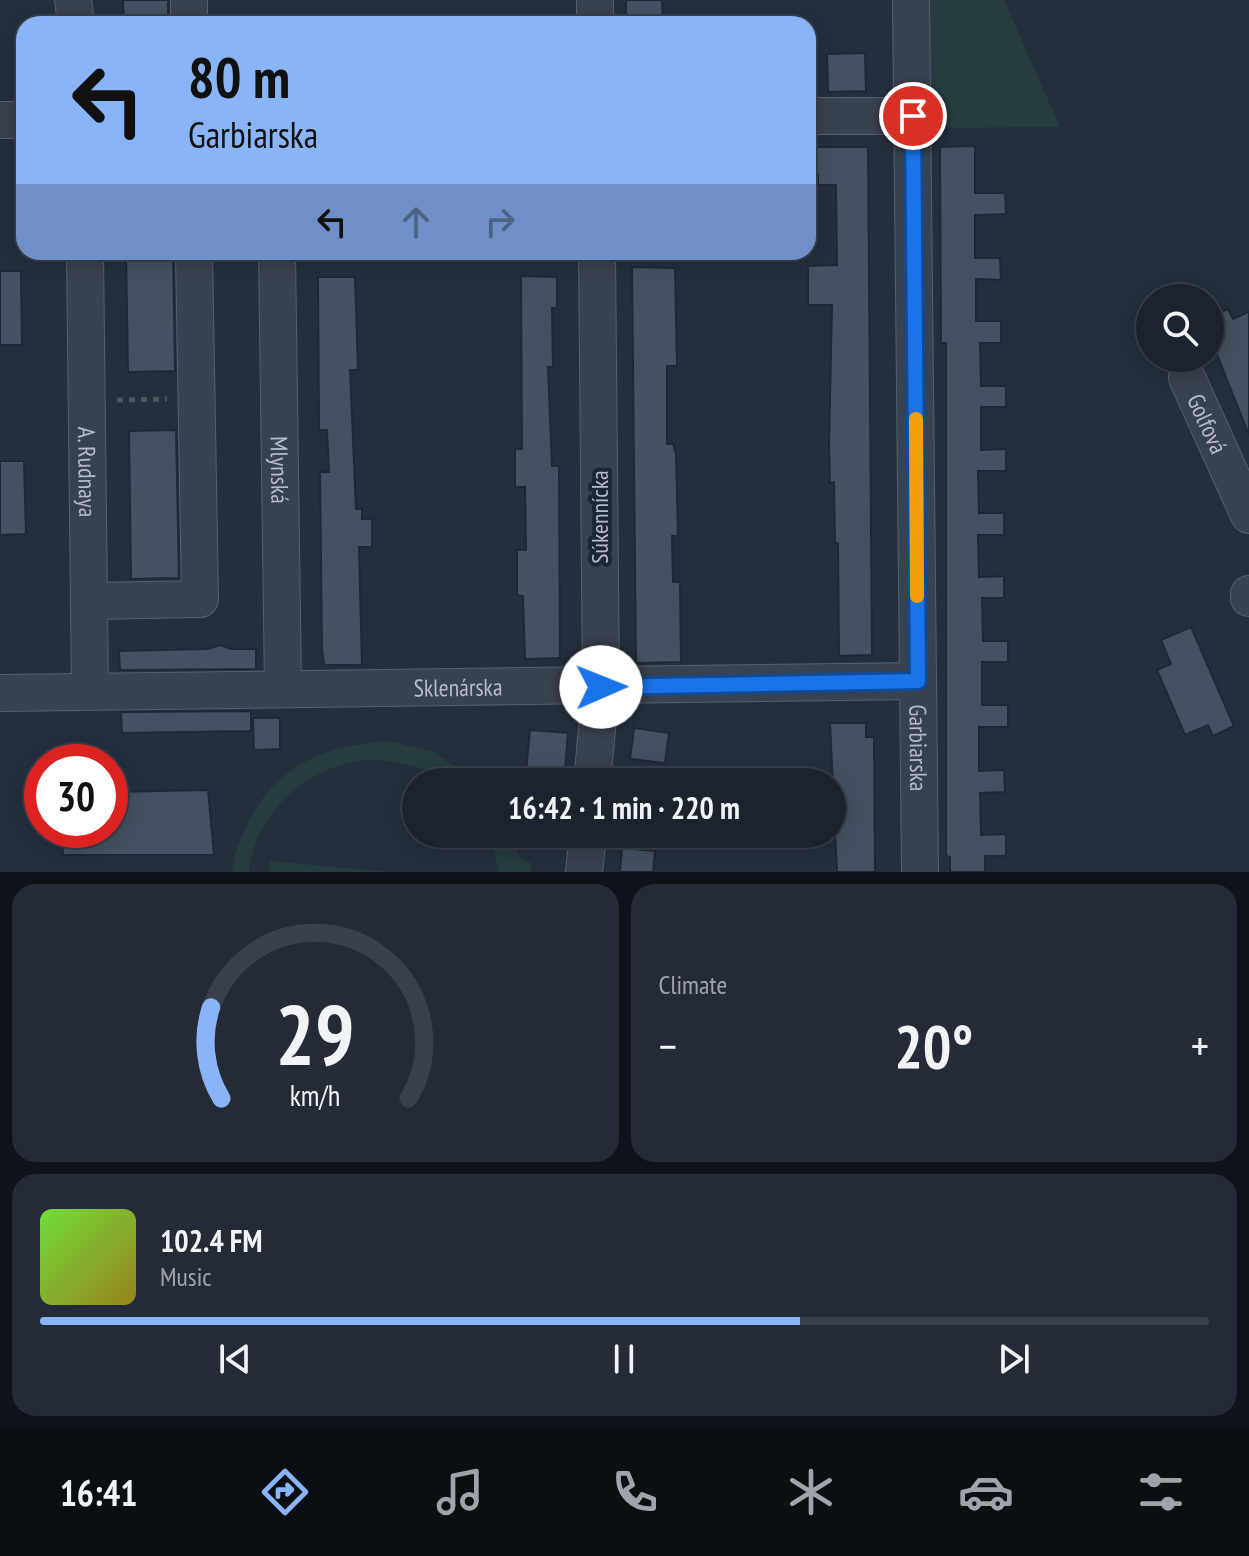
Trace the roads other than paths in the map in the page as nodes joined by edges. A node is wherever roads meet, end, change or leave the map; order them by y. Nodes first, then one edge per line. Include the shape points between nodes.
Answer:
1 (911, 0) edge
2 (816, 116) edge
3 (913, 116) junction
4 (85, 260) edge
5 (194, 260) edge
6 (277, 260) edge
7 (597, 260) edge
8 (1187, 378) dead end
9 (1249, 515) edge
10 (89, 601) junction
11 (918, 681) junction
12 (601, 687) junction
13 (283, 688) junction
14 (90, 692) junction
15 (0, 693) edge
16 (593, 768) edge
17 (587, 848) edge
18 (584, 872) edge
19 (920, 872) edge

1 - 3 street, Garbiarska
2 - 3 street
3 - 11 street, Garbiarska
4 - 10 street, A. Rudnaya
5 - 10 street via 200,599
6 - 13 street, Mlynská
7 - 12 street, Súkennícka
8 - 9 street, Golfová
10 - 14 street, A. Rudnaya
11 - 12 street, Sklenárska
11 - 19 street, Garbiarska
12 - 13 street, Sklenárska
12 - 16 street, Súkennícka
13 - 14 street, Sklenárska
14 - 15 street, Sklenárska
17 - 18 street

